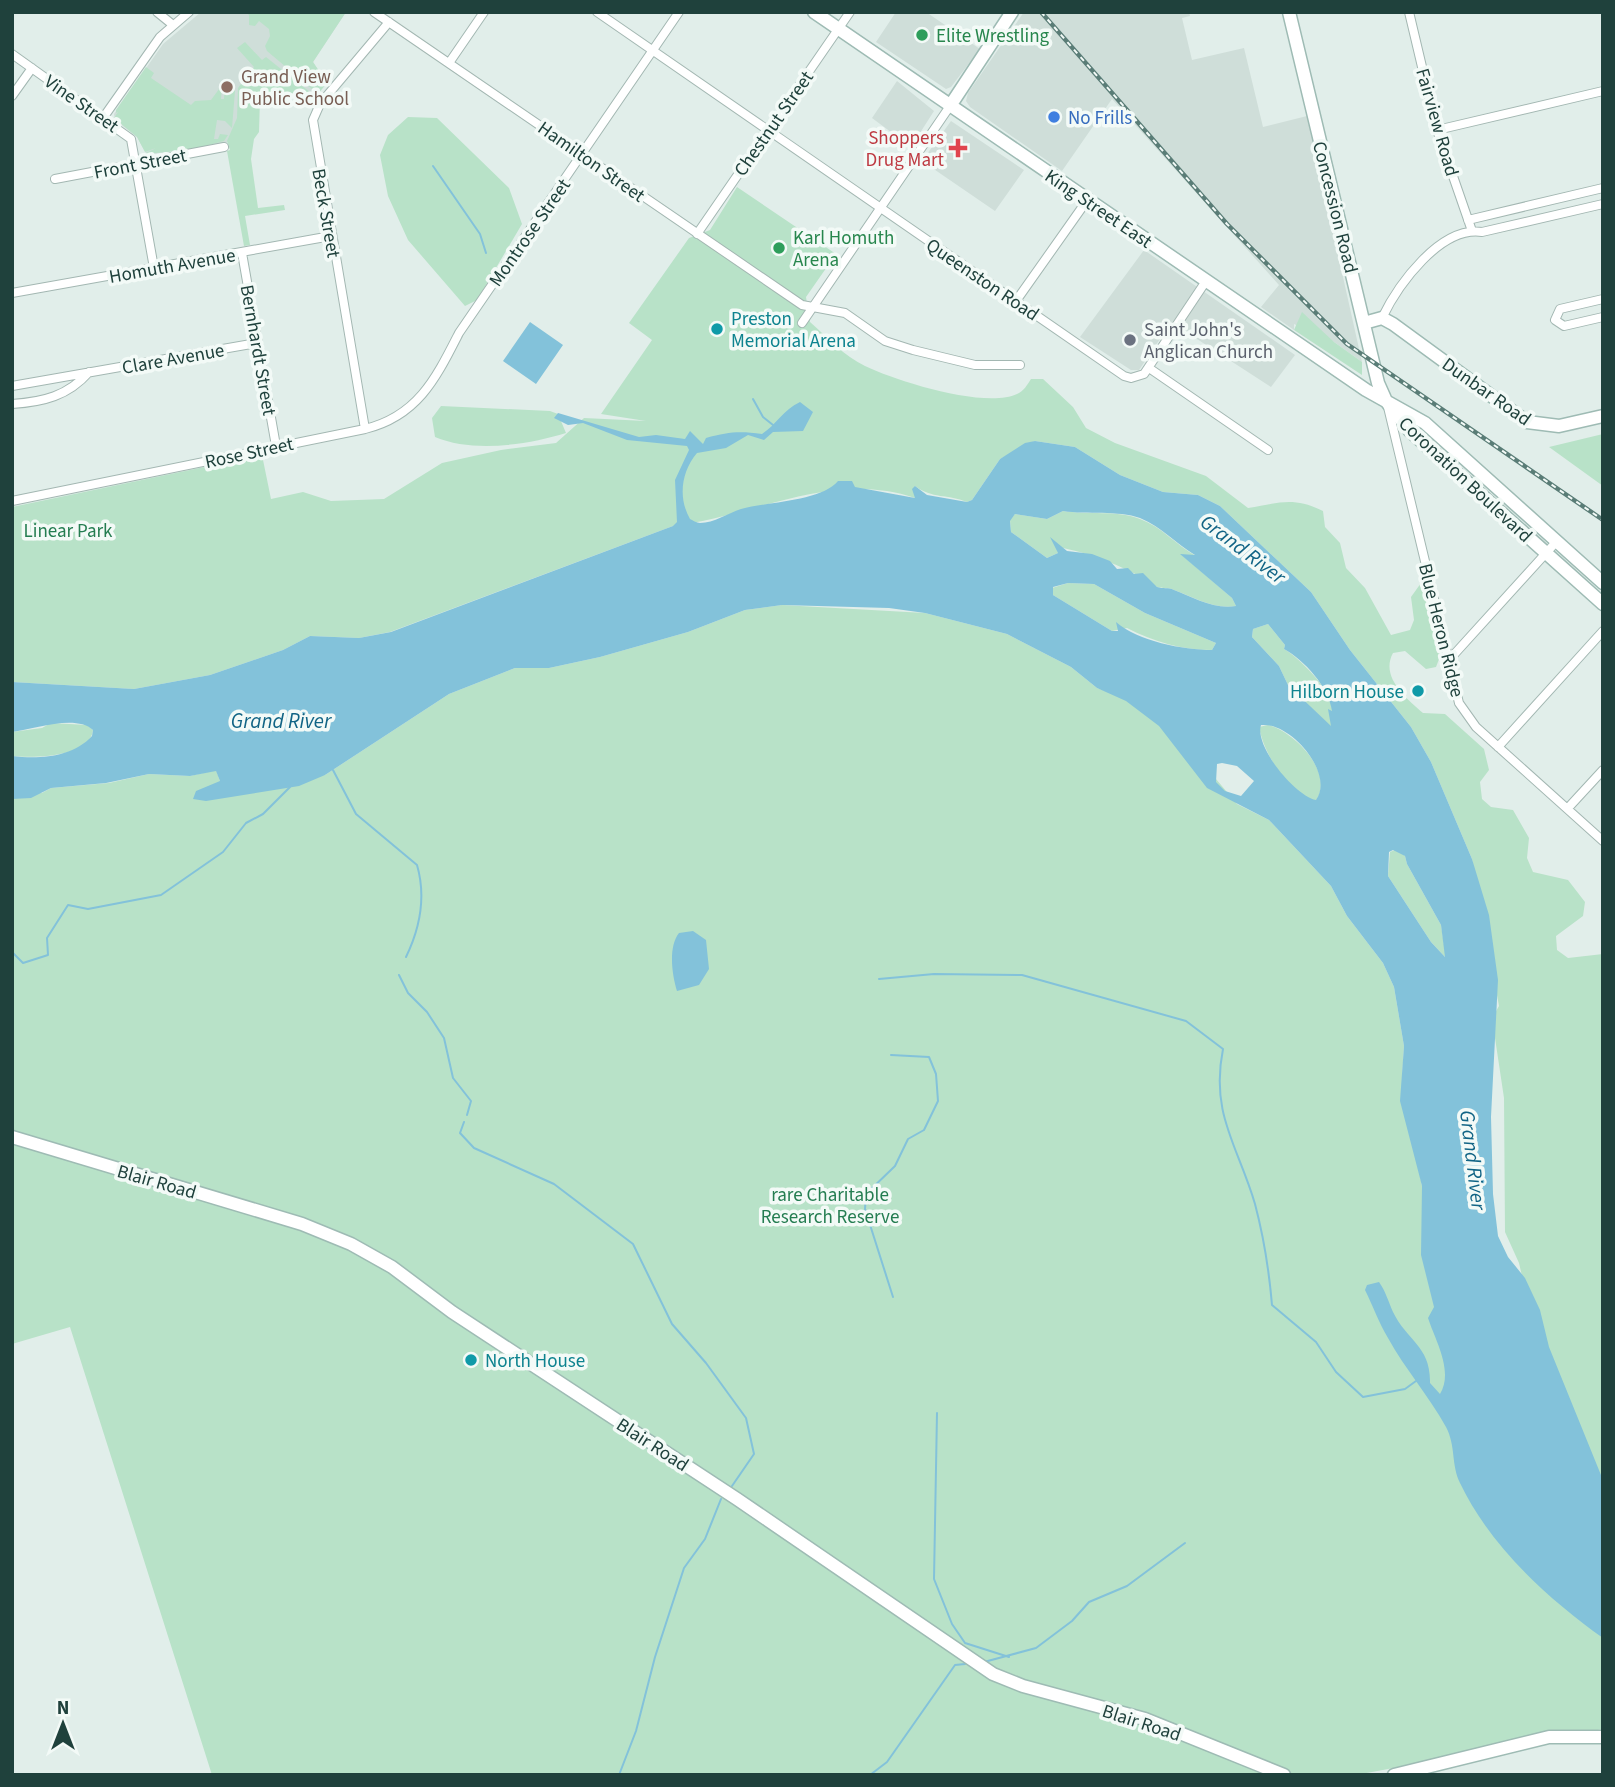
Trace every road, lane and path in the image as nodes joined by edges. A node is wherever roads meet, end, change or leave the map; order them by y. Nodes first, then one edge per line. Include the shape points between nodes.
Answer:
1 (158, 12) edge
2 (189, 12) edge
3 (374, 12) edge
4 (484, 12) edge
5 (597, 12) edge
6 (679, 12) edge
7 (814, 12) edge
8 (850, 12) edge
9 (1012, 12) edge
10 (1289, 12) edge
11 (1409, 12) edge
12 (389, 22) junction
13 (173, 25) junction
14 (839, 29) junction
15 (653, 50) junction
16 (12, 54) edge
17 (449, 63) junction
18 (32, 68) junction
19 (1603, 91) edge
20 (12, 96) edge
21 (950, 106) junction
22 (103, 118) junction
23 (768, 130) junction
24 (1437, 130) junction
25 (224, 146) dead end
26 (582, 154) junction
27 (136, 163) junction
28 (55, 179) dead end
29 (1603, 188) edge
30 (1566, 197) junction
31 (1088, 199) junction
32 (1603, 204) edge
33 (879, 208) junction
34 (1570, 212) junction
35 (1468, 220) junction
36 (1472, 231) junction
37 (697, 234) junction
38 (331, 236) junction
39 (242, 253) junction
40 (155, 268) junction
41 (1206, 281) junction
42 (12, 293) edge
43 (1603, 299) edge
44 (1016, 300) junction
45 (812, 306) junction
46 (1603, 317) edge
47 (1382, 318) junction
48 (802, 323) dead end
49 (1364, 323) junction
50 (257, 343) junction
51 (451, 349) joint
52 (1020, 365) dead end
53 (1149, 368) junction
54 (89, 372) junction
55 (12, 386) edge
56 (1386, 401) junction
57 (12, 404) edge
58 (1603, 416) edge
59 (365, 429) junction
60 (1410, 430) junction
61 (1396, 444) junction
62 (276, 446) junction
63 (1268, 450) dead end
64 (1470, 474) junction
65 (12, 501) edge
66 (1557, 541) junction
67 (1547, 553) junction
68 (1603, 583) edge
69 (1603, 604) edge
70 (1603, 631) edge
71 (1448, 660) junction
72 (1499, 747) junction
73 (1603, 770) edge
74 (1568, 808) junction
75 (1603, 841) edge
76 (12, 1137) edge
77 (1603, 1737) edge
78 (1284, 1775) edge
79 (1394, 1775) edge

1 - 13 street
2 - 13 street
3 - 12 street, Hamilton Street
4 - 17 street
5 - 15 street, Queenston Road
6 - 15 street, Montrose Street
7 - 14 main road, King Street East
8 - 14 street, Chestnut Street
9 - 21 main road
10 - 49 main road, Concession Road
11 - 24 street, Fairview Road
12 - 17 street, Hamilton Street
12 - 38 street, Beck Street via 320,104 313,120
13 - 22 street
14 - 21 main road, King Street East
14 - 23 street, Chestnut Street
15 - 23 street, Queenston Road
15 - 26 street, Montrose Street
16 - 18 street, Vine Street
17 - 26 street, Hamilton Street
18 - 20 street
18 - 22 street, Vine Street
19 - 24 street
21 - 31 main road, King Street East
21 - 33 street
22 - 27 street, Vine Street via 131,139
23 - 33 street, Queenston Road
23 - 37 street, Chestnut Street
24 - 35 street, Fairview Road
25 - 27 street, Front Street
26 - 37 street, Hamilton Street
26 - 51 street, Montrose Street
27 - 28 street, Front Street
27 - 40 street, Vine Street
29 - 30 street
30 - 34 street
30 - 35 street
31 - 41 main road, King Street East
31 - 44 street
32 - 34 street
33 - 44 street, Queenston Road
33 - 45 street
34 - 36 street
35 - 36 street, Fairview Road
36 - 47 street via 1420,261
37 - 45 street, Hamilton Street via 802,305
38 - 39 street, Homuth Avenue
38 - 59 street, Beck Street
39 - 40 street, Homuth Avenue
39 - 50 street, Bernhardt Street
40 - 42 street, Homuth Avenue
41 - 53 street
41 - 56 main road, King Street East
43 - 46 street via 1560,309 1555,320 1564,326
44 - 53 street, Queenston Road via 1124,376 1139,378
45 - 48 street
45 - 52 street, Hamilton Street via 845,313 886,341 913,350 975,365
47 - 49 main road
47 - 58 main road, Dunbar Road via 1527,422 1559,426
49 - 56 main road, Concession Road
50 - 54 street, Clare Avenue
50 - 62 street, Bernhardt Street
51 - 59 street, Rose Street via 439,372 403,414
53 - 63 street
54 - 55 street, Clare Avenue
54 - 57 street, Clare Avenue via 59,396
56 - 60 main road, Coronation Boulevard
56 - 61 street, Blue Heron Ridge
56 - 64 main road, Coronation Boulevard via 1425,423
59 - 62 street, Rose Street
60 - 61 street
60 - 64 main road, Coronation Boulevard
61 - 71 street, Blue Heron Ridge
62 - 65 street, Rose Street
64 - 66 main road, Coronation Boulevard
64 - 67 main road, Coronation Boulevard
66 - 67 street
66 - 68 main road, Coronation Boulevard
67 - 69 main road, Coronation Boulevard
67 - 71 street
70 - 72 street
71 - 72 street, Blue Heron Ridge via 1464,711
72 - 74 street, Blue Heron Ridge
73 - 74 street
74 - 75 street, Blue Heron Ridge
76 - 78 main road, Blair Road via 303,1224 351,1244 392,1267 993,1674 1145,1719
77 - 79 main road via 1549,1737

